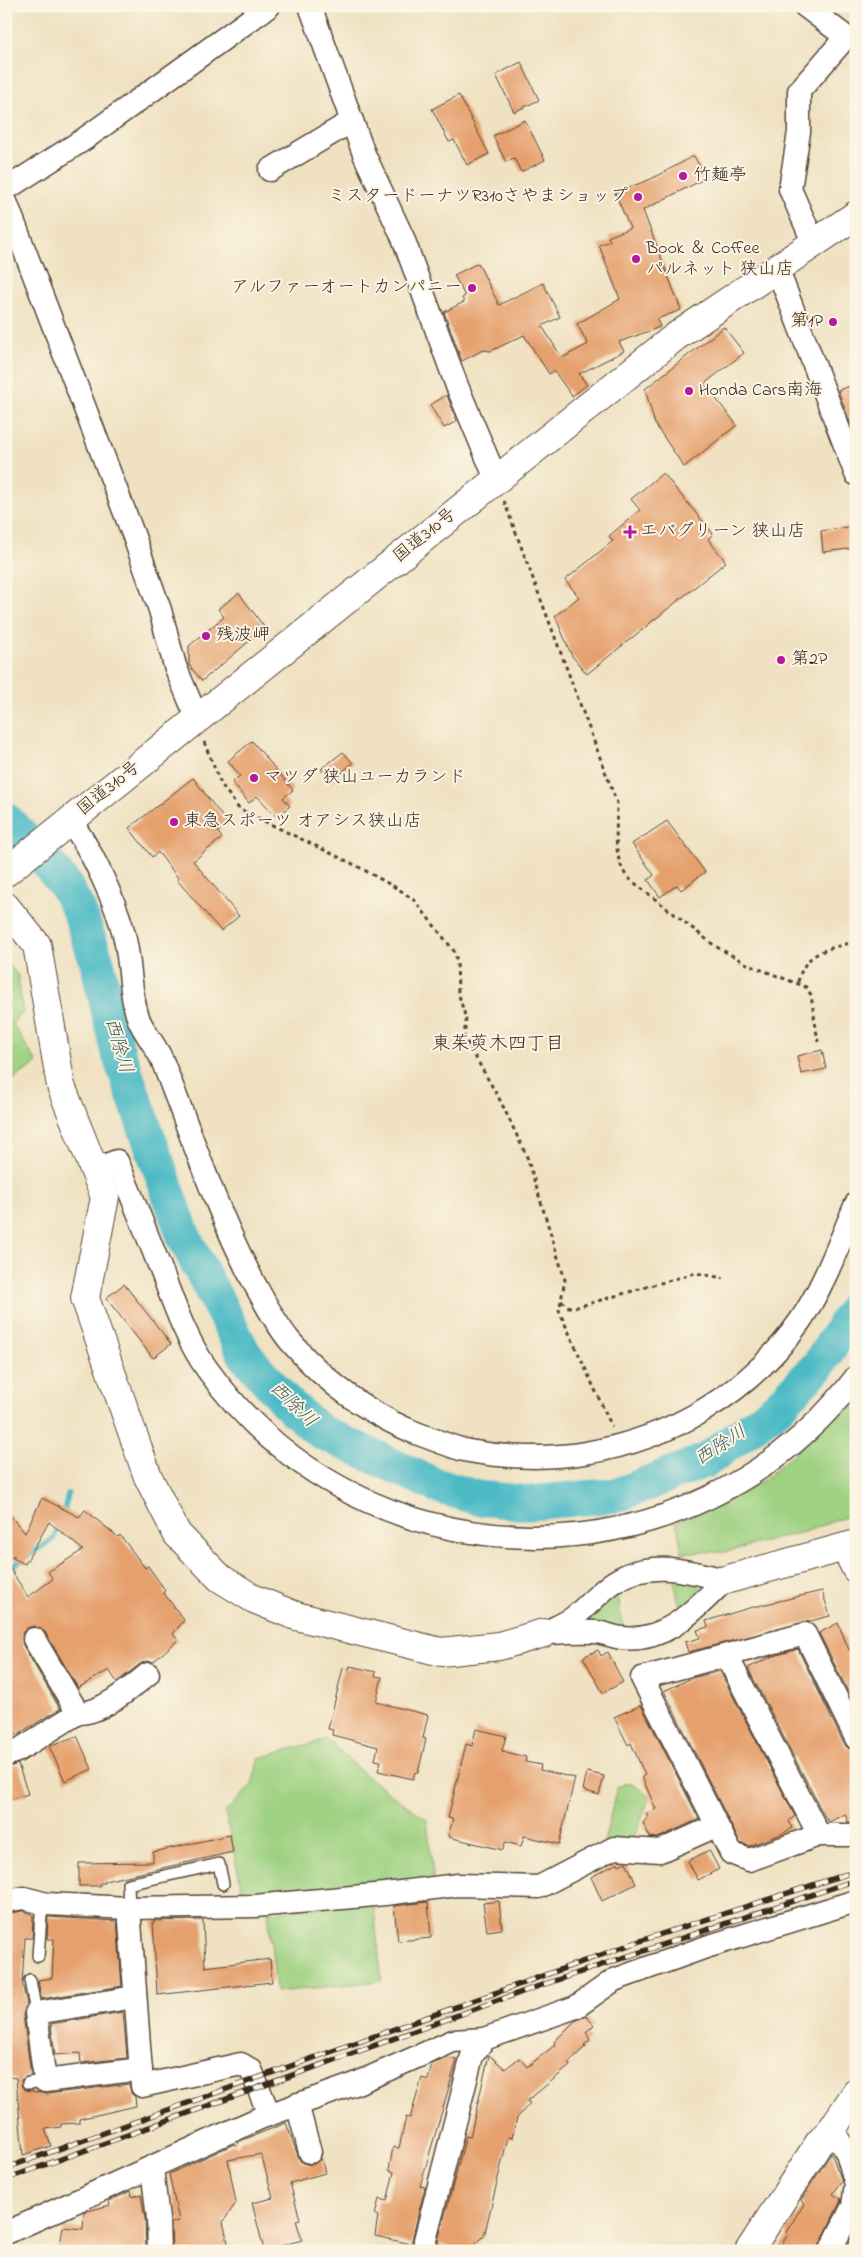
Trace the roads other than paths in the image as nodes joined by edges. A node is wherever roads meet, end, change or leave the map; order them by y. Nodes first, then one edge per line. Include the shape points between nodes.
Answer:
1 (269, 6) edge
2 (310, 6) edge
3 (805, 6) edge
4 (352, 121) junction
5 (270, 170) dead end
6 (6, 189) edge
7 (6, 202) edge
8 (856, 215) edge
9 (814, 244) junction
10 (777, 268) junction
11 (856, 474) edge
12 (496, 479) junction
13 (197, 718) junction
14 (66, 824) junction
15 (6, 872) edge
16 (6, 907) edge
17 (95, 1170) junction
18 (856, 1204) edge
19 (856, 1377) edge
20 (852, 1554) edge
21 (725, 1580) junction
22 (544, 1633) junction
23 (34, 1639) dead end
24 (727, 1656) junction
25 (148, 1674) dead end
26 (78, 1713) junction
27 (856, 1738) edge
28 (6, 1755) edge
29 (716, 1826) junction
30 (820, 1835) junction
31 (856, 1835) edge
32 (224, 1884) dead end
33 (6, 1900) edge
34 (856, 1900) edge
35 (42, 1902) junction
36 (129, 1908) junction
37 (38, 1956) dead end
38 (30, 1980) dead end
39 (135, 1996) junction
40 (36, 2013) junction
41 (484, 2039) junction
42 (141, 2069) junction
43 (856, 2093) edge
44 (297, 2104) junction
45 (269, 2114) junction
46 (832, 2129) junction
47 (310, 2152) dead end
48 (152, 2168) junction
49 (856, 2184) edge
50 (6, 2233) edge
51 (159, 2251) edge
52 (426, 2251) edge
53 (749, 2251) edge
54 (830, 2251) edge

1 - 6 street via 83,140
2 - 4 street
3 - 9 street via 846,37 800,91 799,132 790,189
4 - 5 street
4 - 12 street via 403,238 457,386
7 - 13 street via 133,534 160,610 175,666
8 - 9 main road, 国道310号
9 - 10 main road, 国道310号
10 - 11 street
10 - 12 main road, 国道310号 via 675,337
12 - 13 main road, 国道310号
13 - 14 main road, 国道310号
14 - 15 main road, 国道310号
14 - 18 street via 82,837 115,906 126,940 139,1020 160,1056 194,1147 242,1259 268,1307 289,1340 325,1377 362,1406 423,1436 468,1451 566,1456 615,1448 691,1418 729,1394 765,1361 800,1321 827,1272
16 - 17 main road via 37,946 61,1086
17 - 19 street via 118,1161 190,1340 231,1399 291,1456 340,1487 412,1519 478,1534 552,1538 594,1534 661,1518 732,1487 762,1468 832,1408
17 - 22 main road via 105,1197 85,1298 152,1484 177,1534 198,1557 220,1578 272,1608 441,1652 499,1646
20 - 21 main road
21 - 22 street via 680,1622 664,1631 631,1638 597,1632
21 - 22 street via 681,1569 652,1568 634,1573 614,1582 572,1618
23 - 26 street
24 - 27 street via 805,1634
24 - 29 street via 642,1678
24 - 30 street
25 - 26 street via 127,1691 86,1713
26 - 28 street
29 - 30 street via 731,1853 749,1860
29 - 36 street via 660,1851 614,1848 539,1887 458,1885 255,1906
30 - 31 street
32 - 36 lane via 219,1864 128,1884
33 - 35 street via 24,1898
34 - 41 street via 614,1980 576,2007
35 - 36 street
35 - 37 lane
36 - 39 street
38 - 40 lane
39 - 40 street
39 - 42 street
40 - 42 street via 36,2082
41 - 44 street via 453,2041 355,2084
41 - 52 street via 472,2056 424,2240
42 - 45 street via 142,2086 241,2064 251,2070
43 - 46 main road
44 - 45 street
44 - 47 street
45 - 48 street
46 - 49 street via 847,2153
46 - 53 main road via 819,2143
48 - 50 street
48 - 51 street
49 - 54 street via 853,2206

